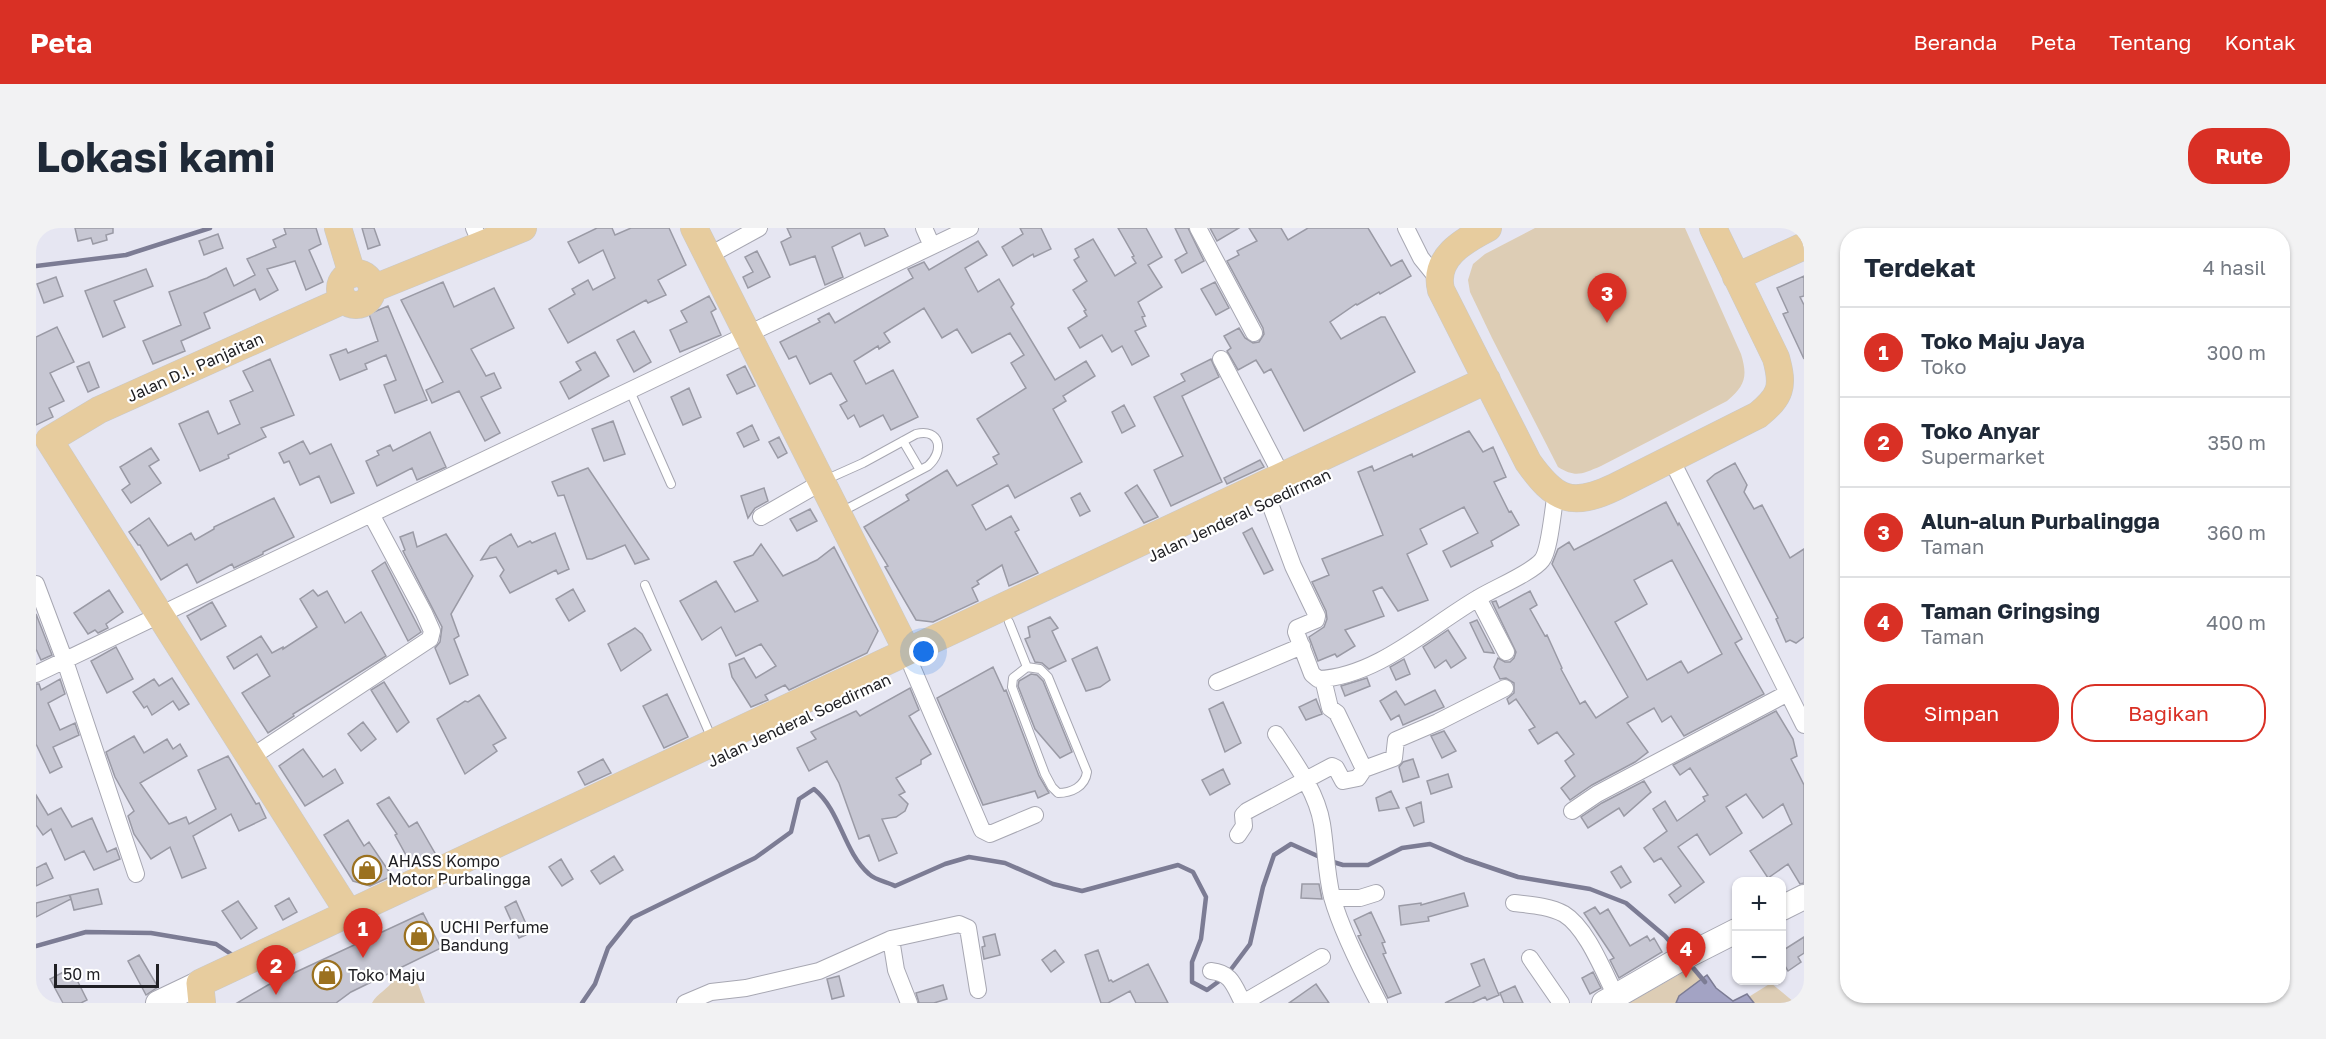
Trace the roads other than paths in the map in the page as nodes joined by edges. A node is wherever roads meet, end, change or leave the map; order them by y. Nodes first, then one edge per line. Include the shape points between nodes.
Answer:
1 (338, 228) edge
2 (523, 228) edge
3 (694, 228) edge
4 (759, 228) edge
5 (924, 228) edge
6 (970, 228) edge
7 (1198, 228) edge
8 (1406, 228) edge
9 (1488, 228) edge
10 (1713, 228) edge
11 (478, 237) edge
12 (932, 246) junction
13 (1804, 246) edge
14 (708, 256) junction
15 (1736, 277) junction
16 (1438, 279) junction
17 (362, 281) junction
18 (1254, 333) dead end
19 (747, 334) junction
20 (1221, 359) dead end
21 (1491, 388) junction
22 (630, 391) junction
23 (903, 441) junction
24 (42, 443) edge
25 (1671, 459) junction
26 (920, 470) junction
27 (1282, 476) junction
28 (822, 482) junction
29 (671, 484) dead end
30 (1556, 493) junction
31 (1269, 501) junction
32 (371, 514) junction
33 (838, 514) junction
34 (761, 517) dead end
35 (36, 584) edge
36 (645, 585) dead end
37 (1478, 598) junction
38 (160, 616) junction
39 (1009, 622) junction
40 (1302, 645) junction
41 (1506, 652) dead end
42 (910, 659) junction
43 (65, 661) junction
44 (1027, 668) junction
45 (36, 674) edge
46 (1323, 679) junction
47 (1217, 682) dead end
48 (1505, 688) dead end
49 (1788, 693) junction
50 (1804, 725) edge
51 (1276, 734) dead end
52 (713, 742) junction
53 (250, 758) junction
54 (1364, 768) junction
55 (1305, 781) junction
56 (1572, 812) dead end
57 (1035, 815) dead end
58 (1238, 835) dead end
59 (136, 874) dead end
60 (1376, 893) dead end
61 (1804, 897) edge
62 (1332, 898) junction
63 (1514, 903) dead end
64 (1786, 906) edge
65 (353, 919) junction
66 (1732, 934) edge
67 (891, 939) junction
68 (1322, 957) dead end
69 (1530, 958) dead end
70 (1211, 971) dead end
71 (978, 990) dead end
72 (200, 997) edge
73 (1607, 1001) edge
74 (158, 1003) edge
75 (685, 1003) edge
76 (909, 1003) edge
77 (1243, 1003) edge
78 (1378, 1003) edge
79 (1561, 1003) edge

1 - 17 main road
2 - 11 main road
3 - 14 main road
4 - 14 street
5 - 12 street
6 - 12 street
7 - 18 street
8 - 16 street via 1421,258
9 - 16 main road via 1462,242 1448,256
10 - 15 main road
11 - 17 main road
12 - 19 street
13 - 15 main road
14 - 19 main road
15 - 25 main road via 1776,358 1781,377 1779,390 1774,401 1758,415
16 - 21 main road
17 - 24 main road, Jalan D.I. Panjaitan via 345,278 340,293 344,300 99,410
19 - 22 street
19 - 28 main road
20 - 27 street
21 - 27 main road, Jalan Jenderal Soedirman
21 - 30 main road via 1528,462
21 - 31 main road, Jalan Jenderal Soedirman
22 - 29 lane
22 - 32 street
23 - 26 lane
23 - 26 lane via 923,433 937,441 936,459
23 - 28 lane
24 - 38 main road
25 - 30 main road via 1595,497 1573,499
25 - 49 street
26 - 33 lane
27 - 42 main road, Jalan Jenderal Soedirman
28 - 33 main road
28 - 34 street
30 - 37 street via 1542,561
31 - 39 main road, Jalan Jenderal Soedirman
31 - 40 street via 1317,616 1297,628
32 - 38 street
32 - 53 street via 424,614 432,632 430,639
33 - 42 main road
35 - 43 street
36 - 52 lane
37 - 41 street
37 - 46 street via 1399,650 1352,672
38 - 43 street
38 - 53 main road
39 - 42 main road, Jalan Jenderal Soedirman
39 - 44 lane
40 - 46 street via 1314,677
40 - 47 street
42 - 52 main road, Jalan Jenderal Soedirman
42 - 57 street via 982,830 990,834
42 - 65 main road, Jalan Jenderal Soedirman
43 - 45 street
43 - 59 street
44 - 44 lane via 1040,669 1048,677 1087,772 1078,788 1058,793 1045,774 1012,687 1013,678
46 - 54 street via 1330,708 1337,713
48 - 54 street via 1396,740 1392,759
49 - 50 street
49 - 56 street via 1597,794
51 - 55 street
52 - 65 main road, Jalan Jenderal Soedirman
53 - 65 main road
54 - 55 street via 1359,777 1345,781 1332,766
55 - 58 street via 1245,813
55 - 62 street via 1322,824
60 - 62 street via 1360,898
61 - 64 street
62 - 78 street
63 - 73 street via 1566,915 1581,930 1599,962
65 - 72 main road, Jalan Jenderal Soedirman
66 - 73 street
67 - 71 street via 964,924 968,928
67 - 75 street via 819,971 711,992
67 - 76 street via 896,970
68 - 77 street
69 - 79 street
70 - 77 street via 1227,976
72 - 74 street

